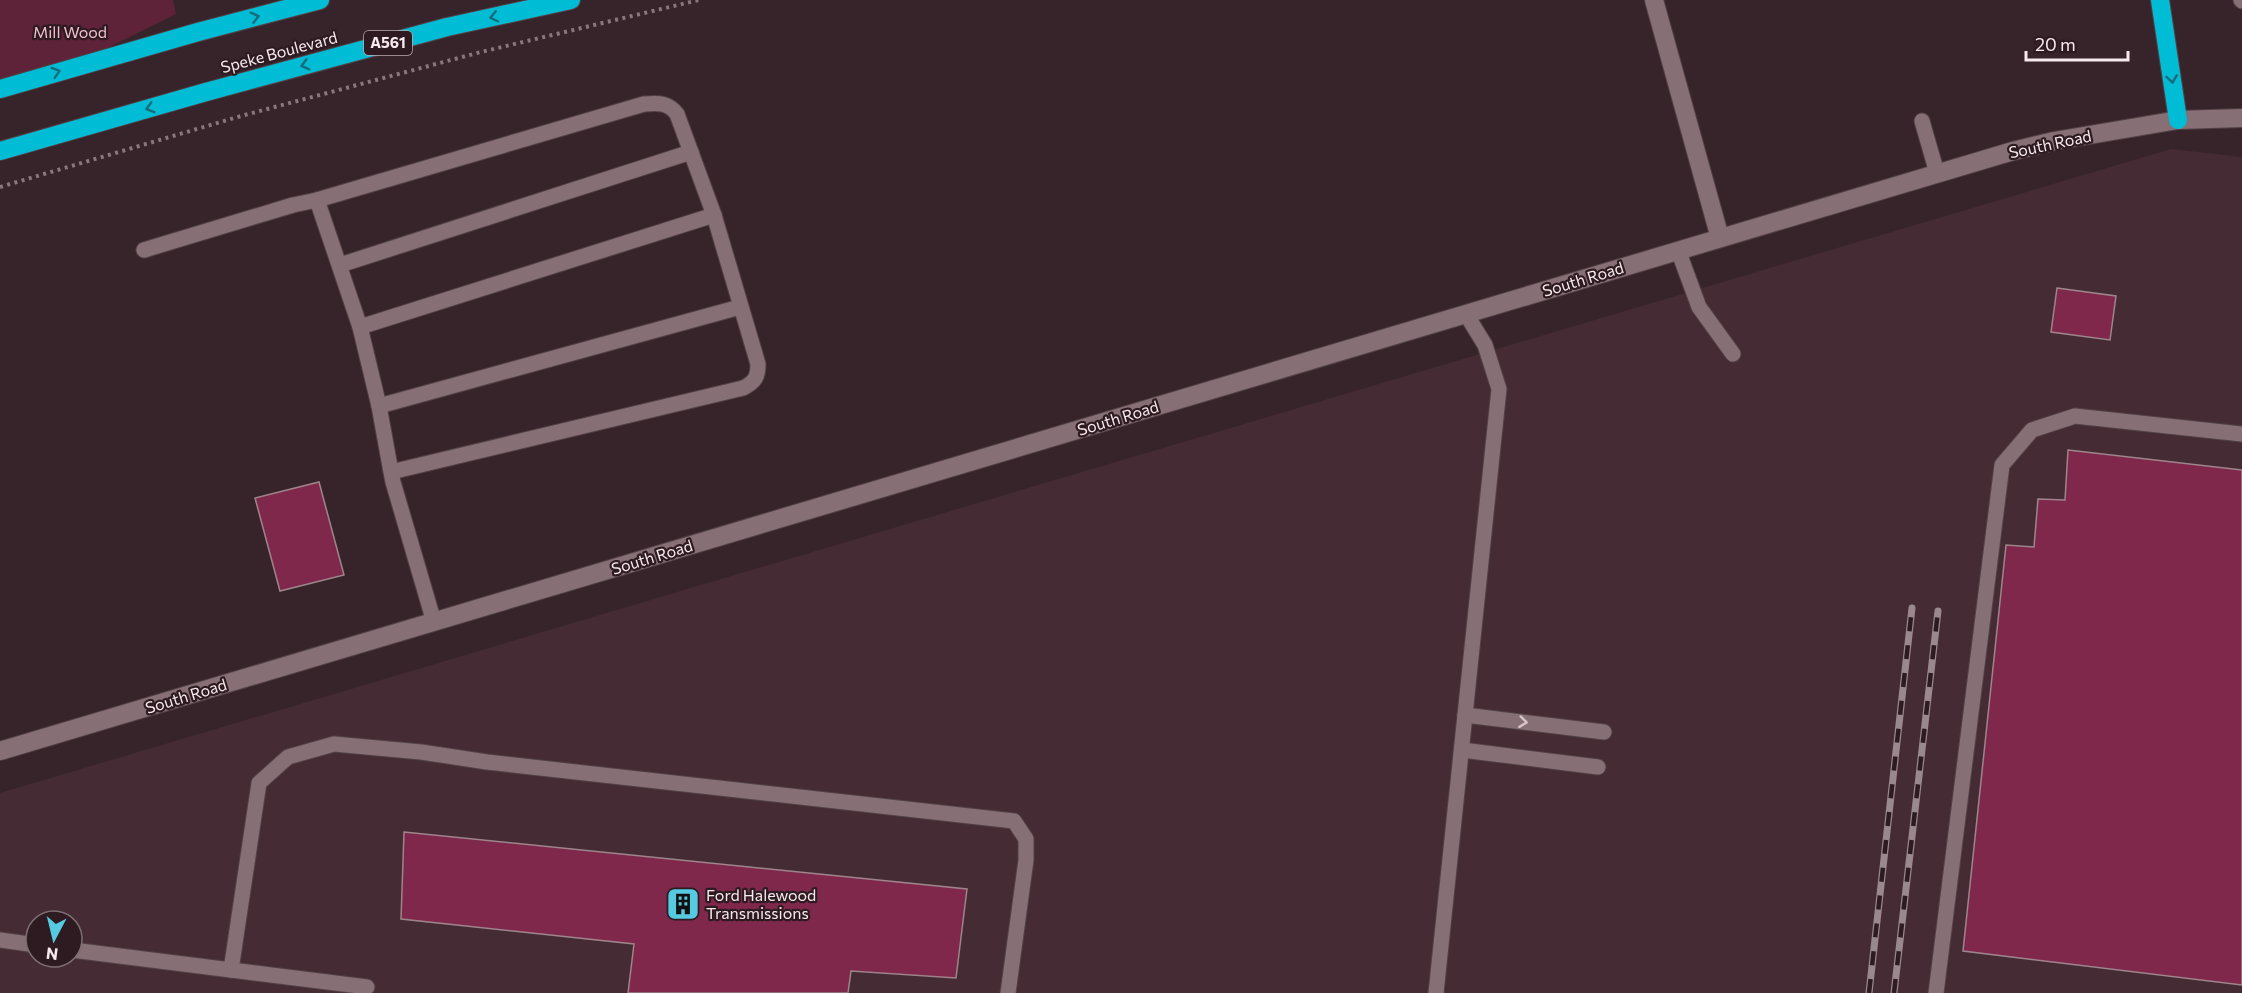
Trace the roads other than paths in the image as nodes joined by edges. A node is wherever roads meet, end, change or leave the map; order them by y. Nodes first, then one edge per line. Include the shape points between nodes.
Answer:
1 (320, 0) edge
2 (571, 0) edge
3 (1654, 0) edge
4 (2160, 0) edge
5 (0, 89) edge
6 (2242, 118) edge
7 (1922, 120) dead end
8 (2178, 120) junction
9 (0, 151) edge
10 (691, 152) junction
11 (1936, 173) junction
12 (318, 200) junction
13 (714, 215) junction
14 (1720, 238) junction
15 (144, 250) dead end
16 (1678, 250) junction
17 (340, 265) junction
18 (740, 307) junction
19 (1466, 314) junction
20 (360, 327) junction
21 (1732, 354) dead end
22 (379, 406) junction
23 (2242, 434) edge
24 (391, 472) junction
25 (434, 622) junction
26 (1465, 715) junction
27 (1604, 732) dead end
28 (1462, 750) junction
29 (0, 751) edge
30 (1598, 767) dead end
31 (0, 940) edge
32 (24, 943) edge
33 (84, 952) edge
34 (231, 970) junction
35 (367, 987) dead end
36 (1434, 991) edge
37 (1008, 993) edge
38 (1936, 993) edge

5 -> 1 highway
2 -> 9 highway, Speke Boulevard / A561 via 447,27
3 - 14 street
4 -> 8 highway
6 - 8 street, South Road
7 - 11 lane
8 - 11 street, South Road via 2054,141
10 - 12 lane via 671,107 644,104
10 - 13 lane
10 - 17 lane
11 - 14 street, South Road
12 - 15 lane
12 - 17 lane
13 - 18 lane
13 - 20 lane
14 - 16 street, South Road
16 - 19 street, South Road
16 - 21 lane via 1698,307
17 - 20 lane
18 - 22 lane
18 - 24 lane via 758,364 753,383 743,388
19 - 25 street, South Road
19 - 26 lane via 1485,345 1499,389
20 - 22 lane
22 - 24 lane
23 - 38 lane via 2074,416 2032,430 2002,465
24 - 25 lane
25 - 29 street, South Road
26 -> 27 lane
26 - 28 lane
28 - 30 lane
28 - 36 lane
31 - 32 lane
33 - 34 lane
34 - 35 lane
34 - 37 lane via 259,783 288,757 333,744 1014,821 1026,839 1026,860

